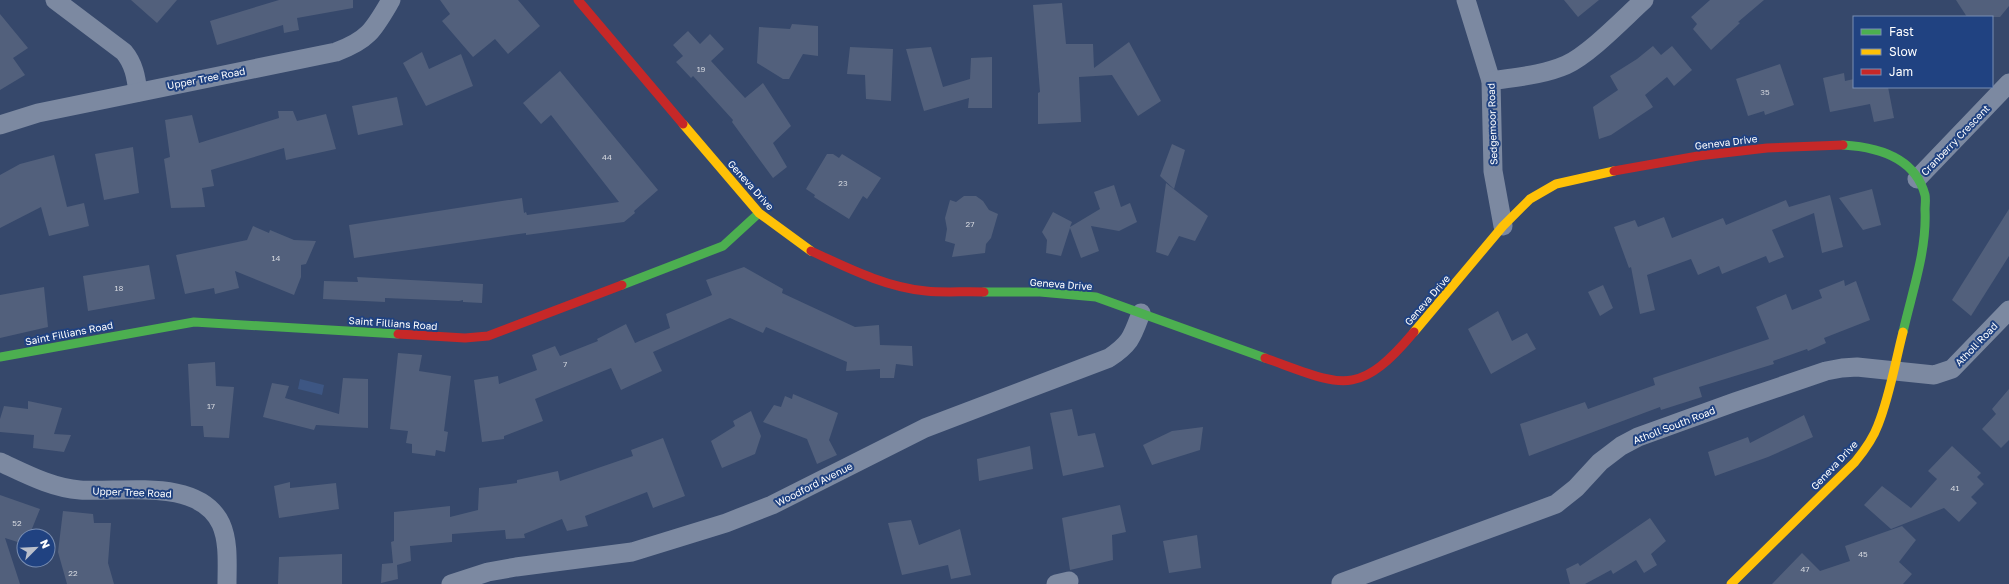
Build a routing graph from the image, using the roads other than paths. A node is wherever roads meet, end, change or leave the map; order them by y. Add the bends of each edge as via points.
1 (55, 0) edge
2 (391, 0) edge
3 (578, 0) edge
4 (1466, 0) edge
5 (1644, 0) edge
6 (1491, 81) junction
7 (2009, 83) edge
8 (138, 92) junction
9 (0, 125) edge
10 (1917, 178) junction
11 (759, 213) junction
12 (1503, 226) junction
13 (2009, 310) edge
14 (1141, 313) junction
15 (0, 357) edge
16 (1893, 371) junction
17 (0, 462) edge
18 (460, 583) edge
19 (1341, 583) edge
20 (227, 584) edge
21 (1731, 584) edge

1 - 8 street via 124,52 130,59 135,73
2 - 8 street, Upper Tree Road via 368,36 355,45 336,52
3 - 11 street, Geneva Drive
4 - 6 street, Sedgemoor Road
5 - 6 street via 1585,53 1567,64 1548,72
6 - 12 street, Sedgemoor Road via 1494,171
7 - 10 street, Cranberry Crescent
8 - 9 street, Upper Tree Road via 38,113
10 - 12 street, Geneva Drive via 1905,163 1887,153 1862,146 1836,144 1766,148 1698,156 1589,175 1556,184 1530,199
10 - 16 street, Geneva Drive via 1925,195 1926,231
11 - 14 street, Geneva Drive via 808,250 863,275 891,284 926,291 1082,294
11 - 15 street, Saint Fillians Road via 723,246 488,336 465,338 194,322
12 - 14 street, Geneva Drive via 1394,356 1360,380 1344,383 1323,379
13 - 16 street, Atholl Road via 1952,369 1934,375
14 - 18 street, Woodford Avenue via 1134,333 1125,347 1109,358 925,428 772,505 726,523 632,552 488,572
16 - 19 street, Atholl South Road via 1857,367 1826,371 1638,437 1600,462 1576,488 1556,504
16 - 21 street, Geneva Drive via 1878,426 1868,445 1855,462
17 - 20 street, Upper Tree Road via 47,484 79,490 167,492 200,500 221,524 226,542

